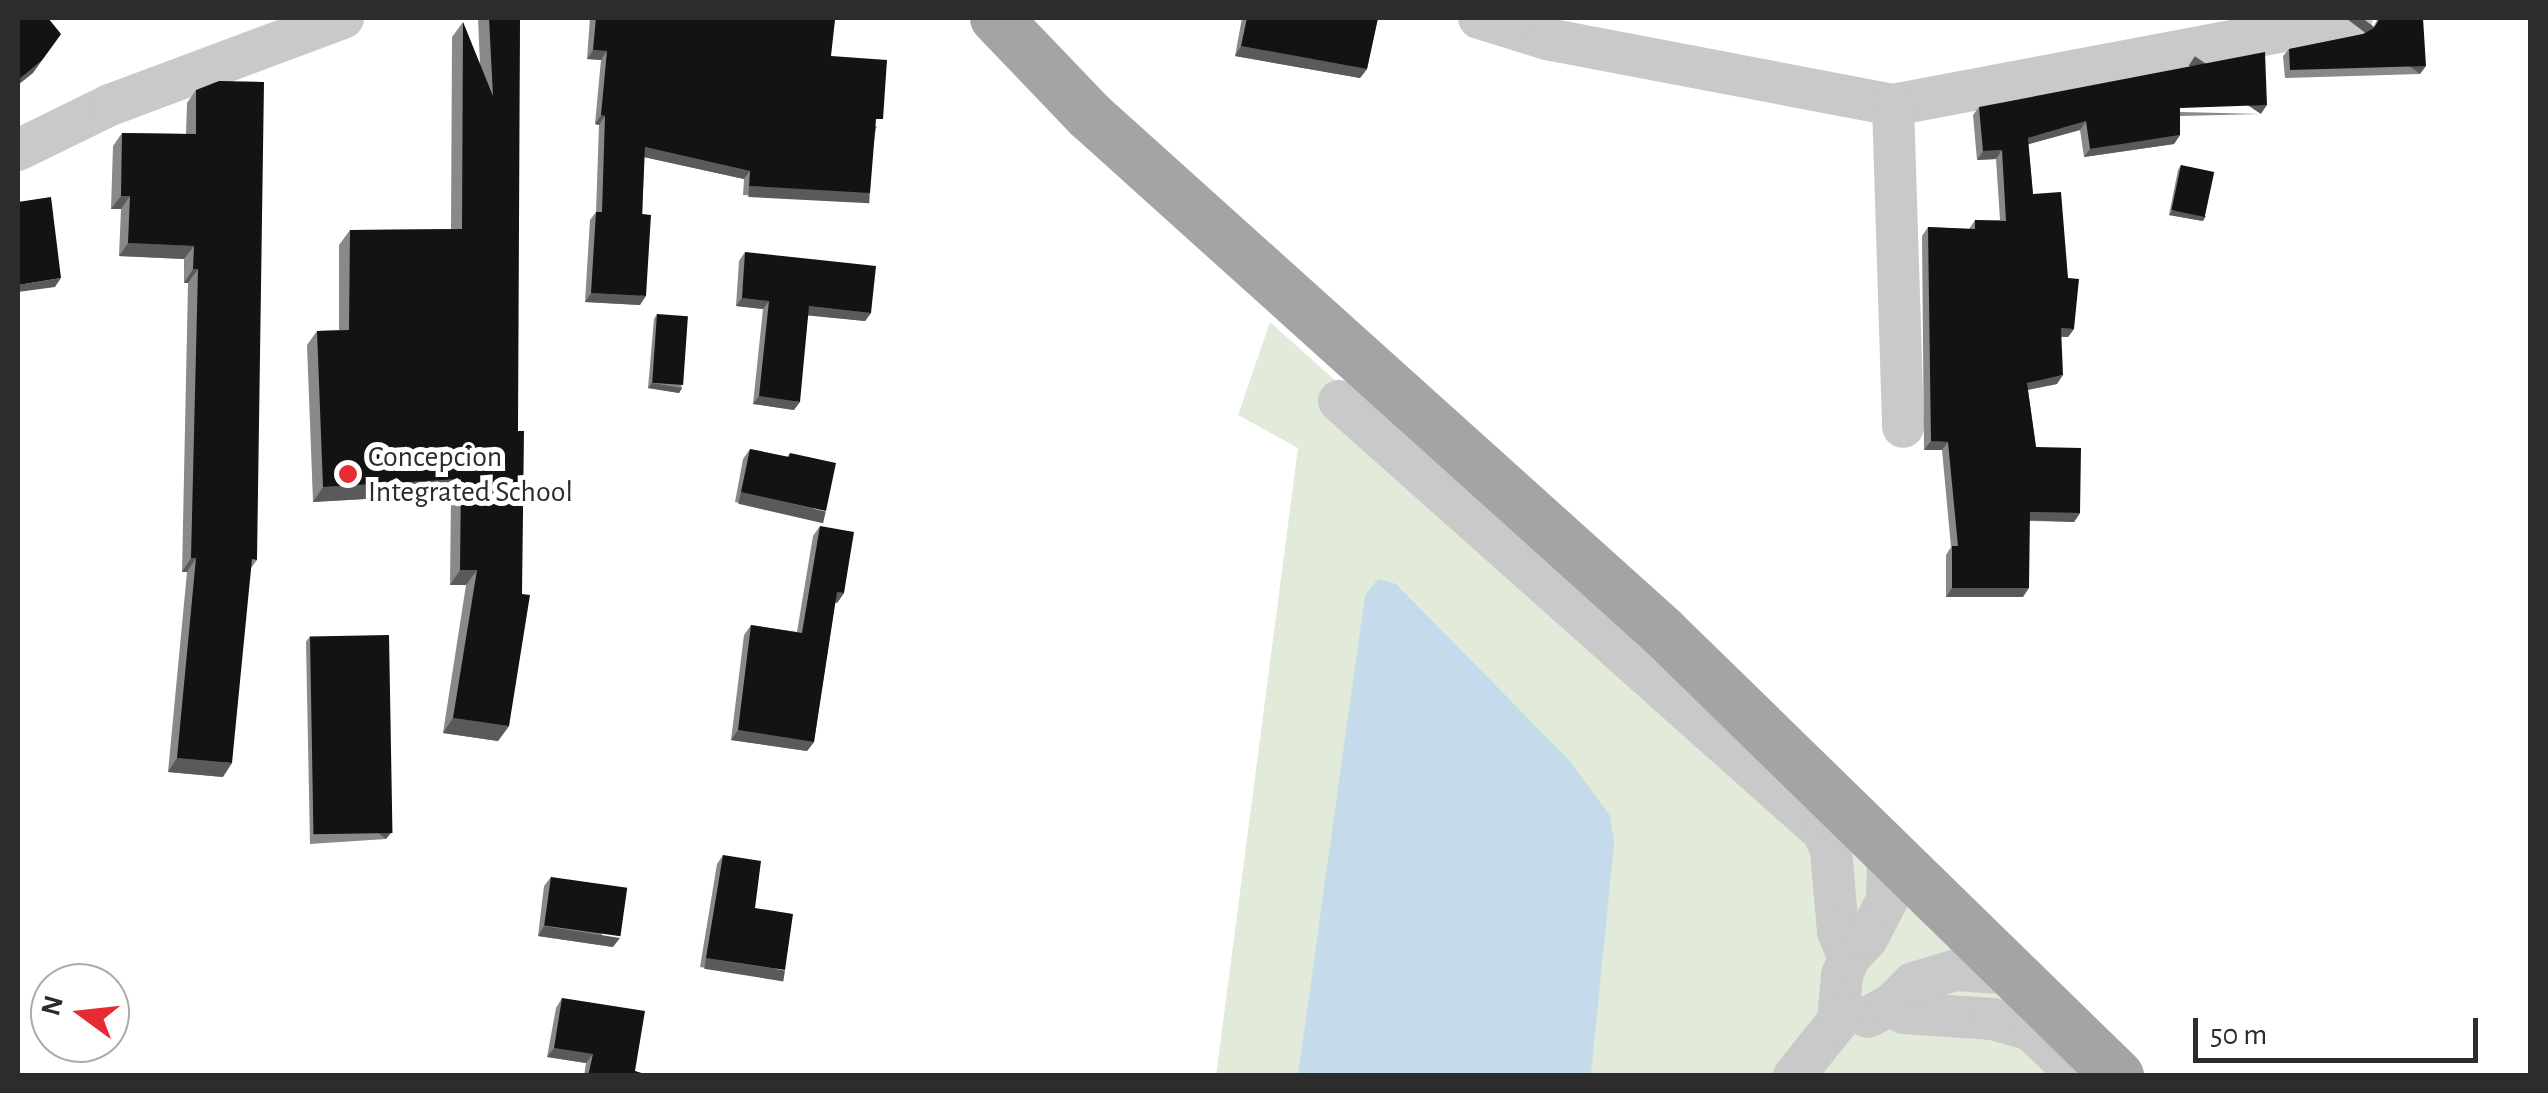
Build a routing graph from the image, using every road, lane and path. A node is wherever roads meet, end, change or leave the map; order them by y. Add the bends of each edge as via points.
1 (343, 18) edge
2 (996, 18) edge
3 (1480, 18) edge
4 (2352, 18) edge
5 (1893, 106) junction
6 (18, 150) edge
7 (1339, 401) dead end
8 (1903, 426) dead end
9 (1888, 854) junction
10 (1849, 958) junction
11 (2016, 974) junction
12 (1891, 1005) junction
13 (1838, 1021) junction
14 (1794, 1076) edge
15 (2079, 1076) edge
16 (2118, 1076) edge

1 - 6 street via 110,105
2 - 9 main road via 1090,116 1663,632
3 - 5 street via 1547,39
4 - 5 street
5 - 8 street
7 - 10 street via 1823,832 1831,850 1838,932
9 - 10 street via 1886,900 1868,939
9 - 11 main road
10 - 13 street
11 - 12 street via 1956,970 1913,983
11 - 16 main road
12 - 13 street via 1874,1016
12 - 15 street via 1904,1013 1993,1018 2031,1030
13 - 14 street

